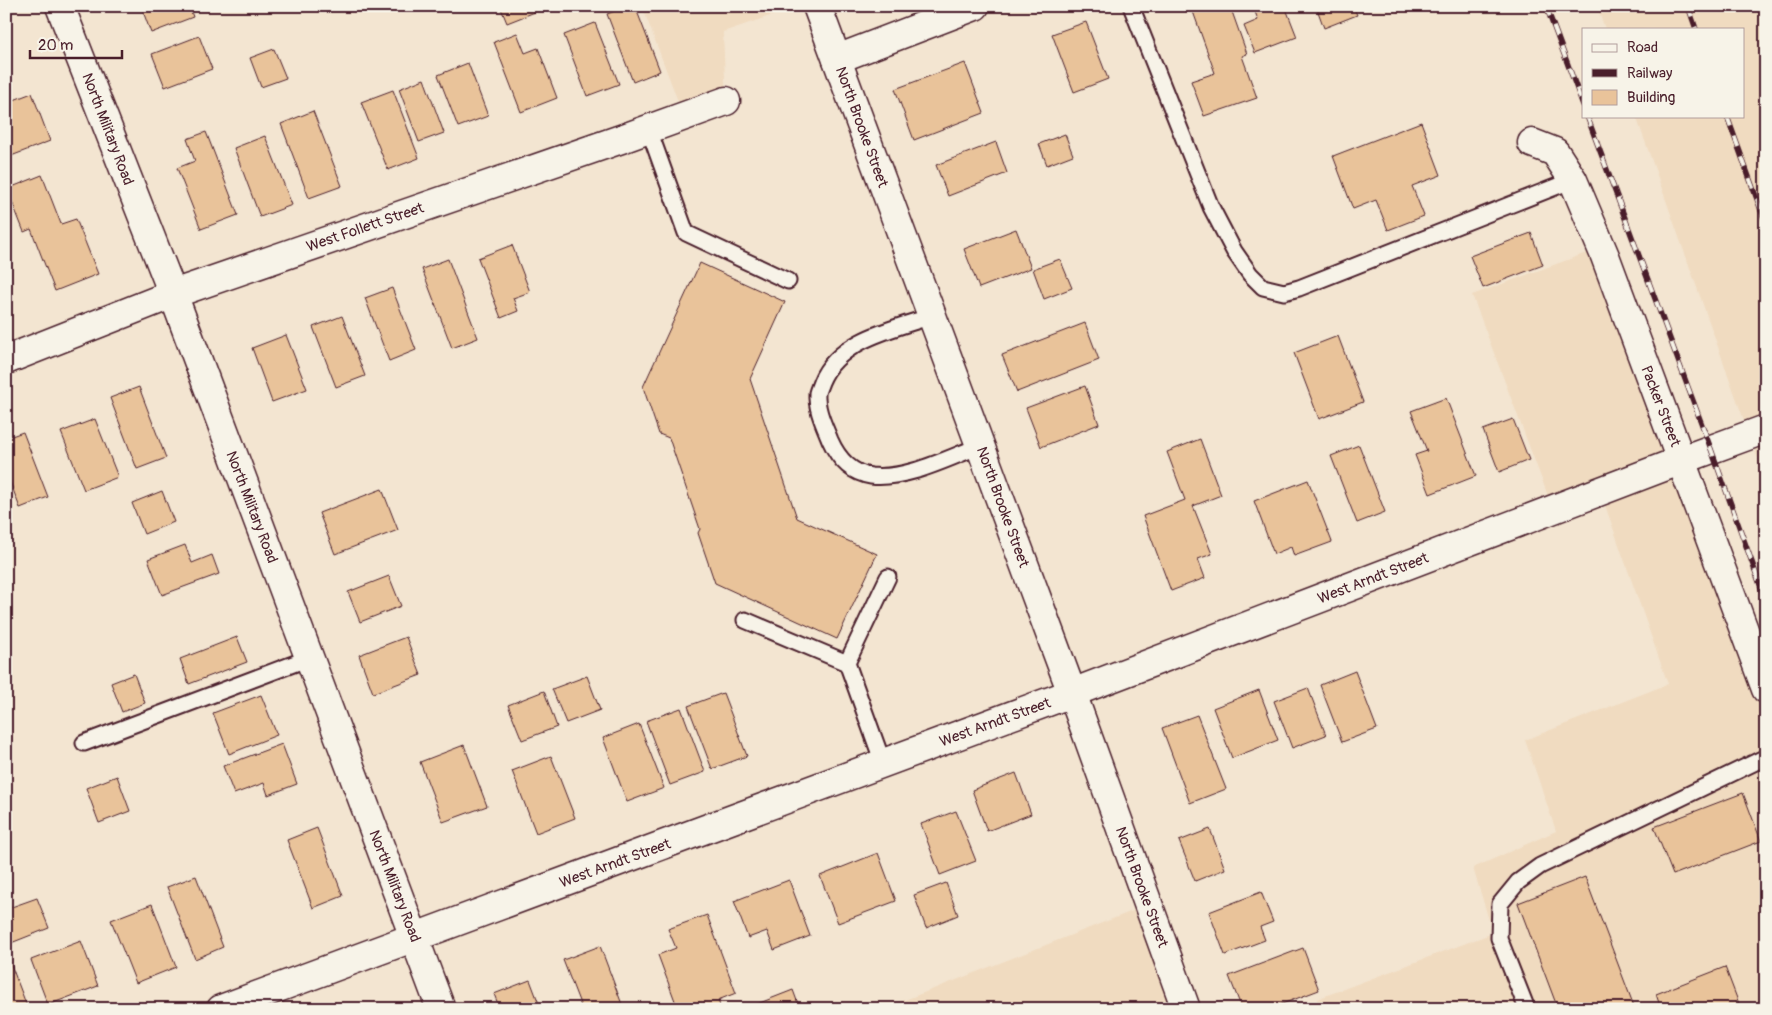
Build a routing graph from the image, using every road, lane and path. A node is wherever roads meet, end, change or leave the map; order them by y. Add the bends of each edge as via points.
1 (60, 6) edge
2 (817, 6) edge
3 (975, 6) edge
4 (1131, 6) edge
5 (837, 59) junction
6 (726, 101) dead end
7 (649, 130) junction
8 (1532, 143) dead end
9 (1573, 180) junction
10 (788, 281) dead end
11 (173, 294) junction
12 (932, 316) junction
13 (6, 360) edge
14 (1766, 429) edge
15 (980, 446) junction
16 (1682, 460) junction
17 (888, 578) dead end
18 (745, 620) dead end
19 (309, 658) junction
20 (847, 664) junction
21 (1766, 689) edge
22 (1072, 693) junction
23 (84, 743) dead end
24 (1766, 757) edge
25 (883, 763) junction
26 (414, 937) junction
27 (222, 1009) edge
28 (442, 1009) edge
29 (1186, 1009) edge
30 (1528, 1009) edge

1 - 11 street, North Military Road
2 - 5 street, North Brooke Street
3 - 5 street
4 - 9 lane via 1211,208 1234,252 1263,287 1284,292 1299,288
5 - 12 street, North Brooke Street
6 - 7 street, West Follett Street
7 - 10 lane via 686,233
7 - 11 street, West Follett Street
8 - 9 street, Packer Street via 1555,152
9 - 16 street, Packer Street
11 - 13 street, West Follett Street
11 - 19 street, North Military Road
12 - 15 street, North Brooke Street
12 - 15 lane via 882,333 836,357 817,392 819,413 835,452 849,468 869,476 891,476
14 - 16 street, West Arndt Street
15 - 22 street, North Brooke Street
16 - 21 street, Packer Street
16 - 22 street, West Arndt Street
17 - 20 lane
18 - 20 lane
19 - 23 lane
19 - 26 street, North Military Road
20 - 25 lane
22 - 25 street, West Arndt Street
22 - 29 street, North Brooke Street
24 - 30 lane via 1540,866 1518,882 1500,904 1498,938
25 - 26 street, West Arndt Street
26 - 27 street, West Arndt Street
26 - 28 street, North Military Road

